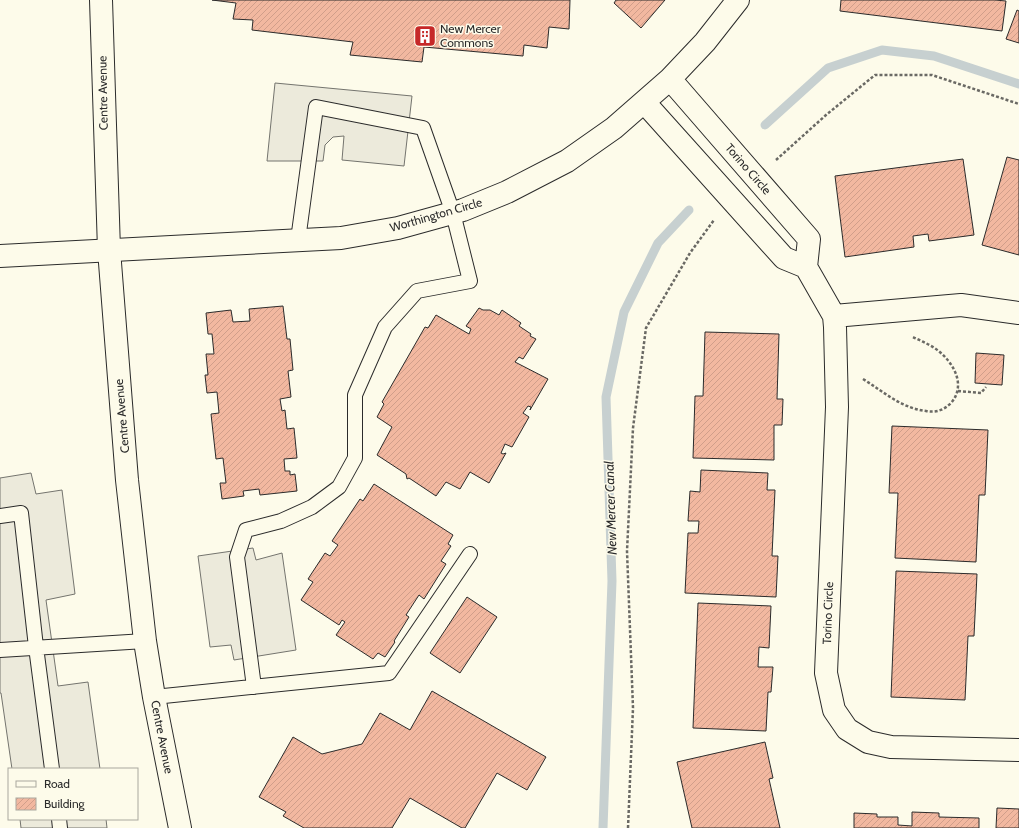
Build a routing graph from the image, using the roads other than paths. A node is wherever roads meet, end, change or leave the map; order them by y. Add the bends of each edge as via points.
1 (101, 0) edge
2 (738, 0) edge
3 (670, 79) junction
4 (644, 102) junction
5 (453, 213) junction
6 (298, 240) junction
7 (109, 250) junction
8 (0, 256) edge
9 (806, 266) junction
10 (1019, 313) edge
11 (834, 316) junction
12 (0, 516) edge
13 (470, 554) dead end
14 (146, 641) junction
15 (36, 647) junction
16 (0, 650) edge
17 (254, 687) junction
18 (154, 697) junction
19 (1019, 750) edge
20 (52, 768) edge
21 (180, 828) edge

1 - 7 street, Centre Avenue
2 - 3 street, Worthington Circle via 705,42
3 - 4 street, Worthington Circle
3 - 9 street, Torino Circle via 808,239
4 - 5 street, Worthington Circle via 614,128 567,161 507,192
4 - 9 street via 784,258
5 - 6 street, Worthington Circle via 398,228 341,238
5 - 6 lane via 423,128 316,107
5 - 17 lane via 470,281 417,291 385,327 355,395 355,458 339,488 312,507 281,521 246,530 237,557
6 - 7 street, Worthington Circle
7 - 8 street, Worthington Circle
7 - 14 street, Centre Avenue via 127,480
9 - 11 street, Torino Circle
10 - 11 street via 961,305
11 - 19 street, Torino Circle via 837,407 826,673 834,710 847,729 868,742 891,747
12 - 15 lane via 21,512
13 - 17 lane via 389,673
14 - 15 lane
14 - 18 street, Centre Avenue
15 - 16 lane
15 - 20 lane
17 - 18 lane
18 - 21 street, Centre Avenue

